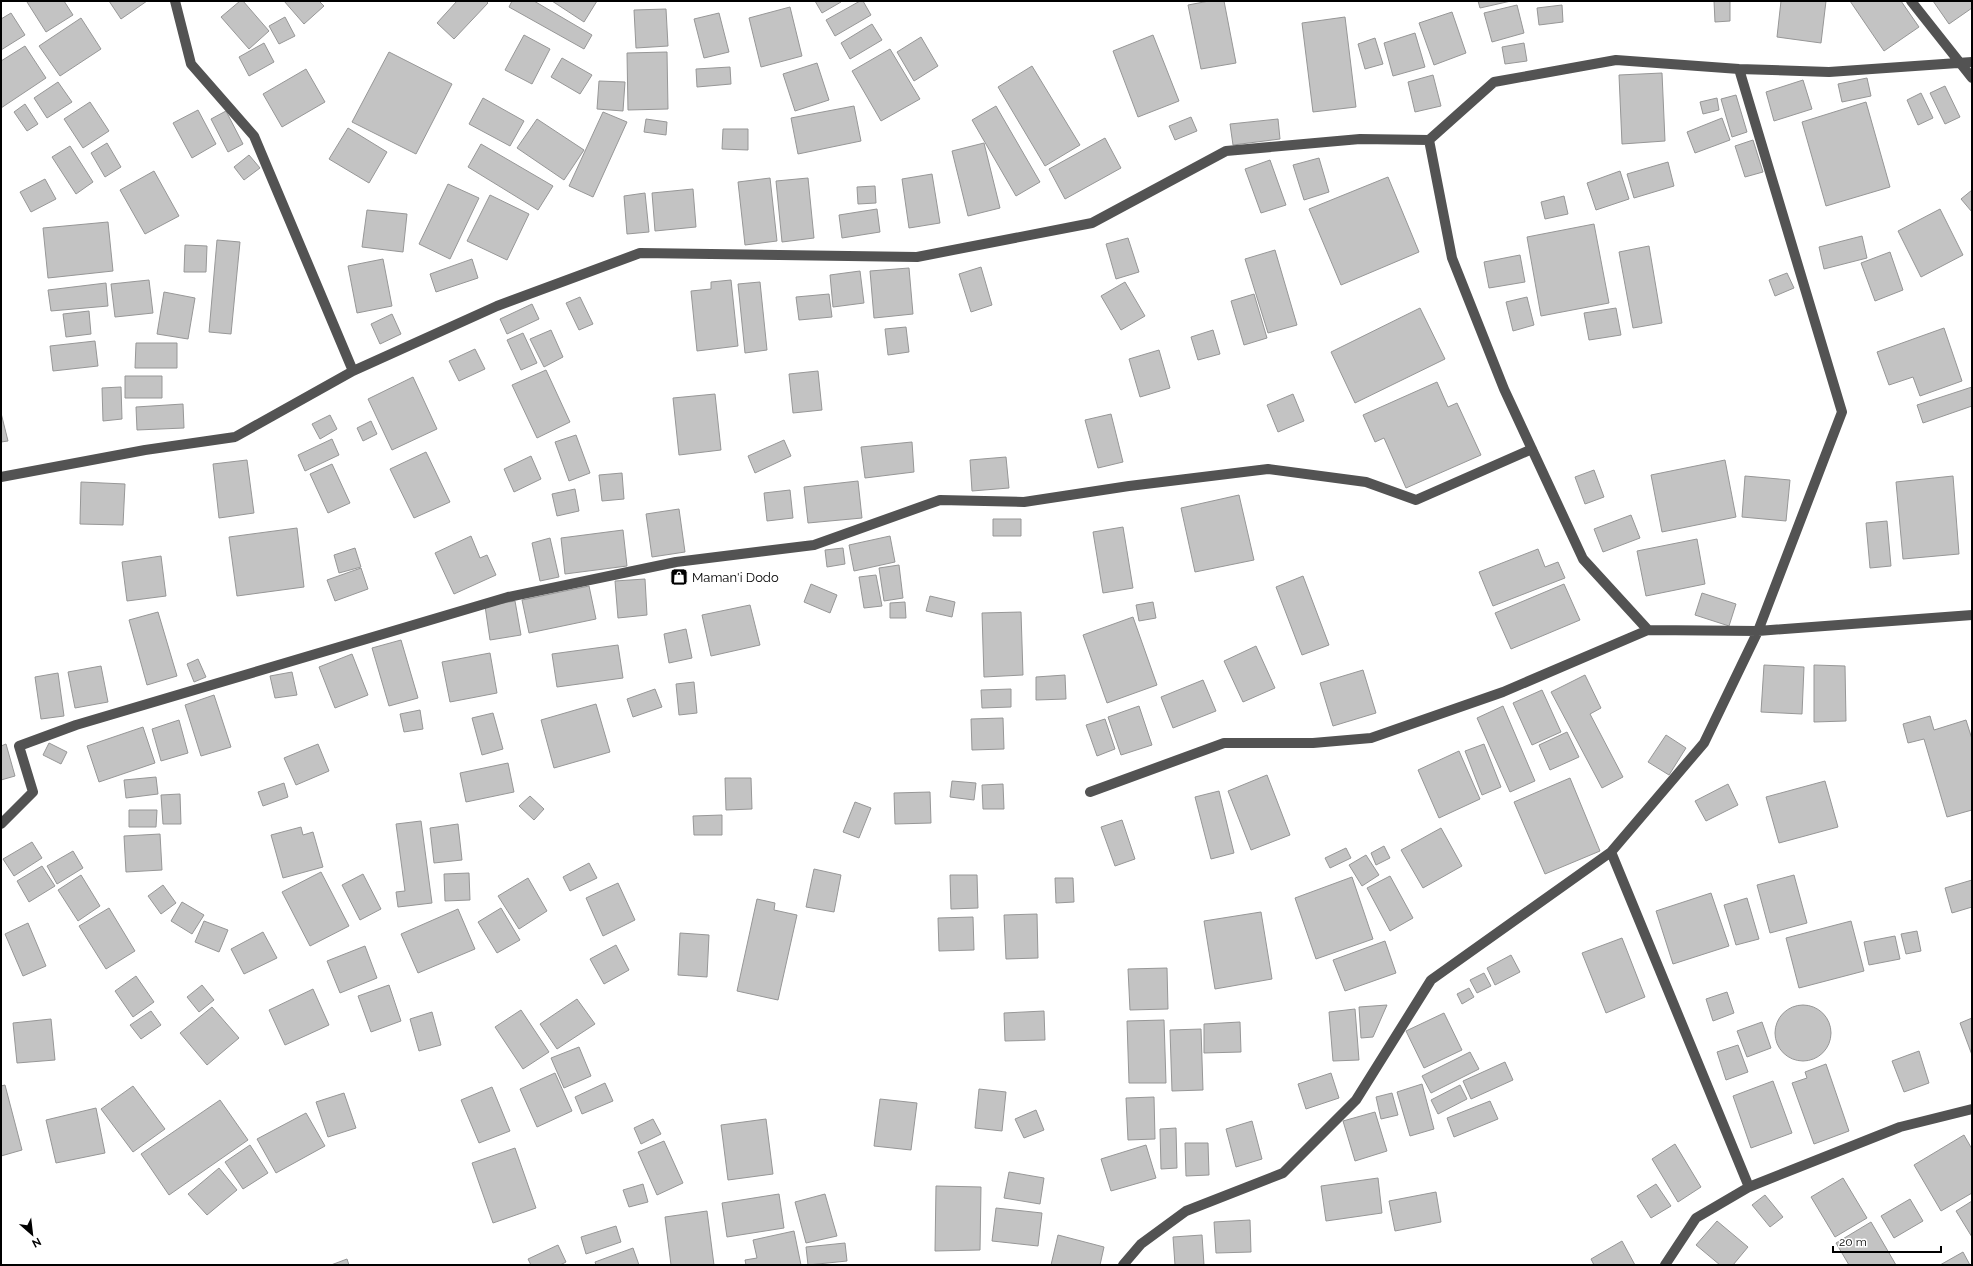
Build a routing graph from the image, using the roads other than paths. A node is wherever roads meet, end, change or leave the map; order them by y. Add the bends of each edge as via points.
1 (175, 1) edge
2 (1912, 1) edge
3 (1972, 62) edge
4 (1961, 64) junction
5 (1739, 69) junction
6 (1972, 78) edge
7 (1428, 140) junction
8 (354, 371) junction
9 (1532, 449) junction
10 (1, 477) edge
11 (1972, 615) edge
12 (1648, 630) junction
13 (1758, 631) junction
14 (1090, 792) dead end
15 (1, 824) edge
16 (1611, 852) junction
17 (1972, 1109) edge
18 (1749, 1187) junction
19 (1123, 1265) edge
20 (1665, 1265) edge

1 - 8 street via 191,64 254,136
2 - 4 street
3 - 4 street
4 - 5 street via 1829,72
4 - 6 street
5 - 7 street via 1616,60 1494,82
5 - 13 street via 1842,412
7 - 8 street via 1360,139 1226,152 1092,223 917,257 640,252 497,306
7 - 9 street via 1452,258 1504,389
8 - 10 street via 235,436
9 - 12 street via 1583,559
9 - 15 street via 1416,500 1366,482 1268,469 1024,502 940,500 814,545 676,562 508,597 76,725 19,746 33,792
11 - 13 street
12 - 13 street
12 - 14 street via 1503,692 1371,738 1313,743 1224,743
13 - 16 street via 1704,743
16 - 18 street
16 - 19 street via 1431,980 1356,1100 1283,1173 1186,1211 1142,1244
17 - 18 street via 1900,1127
18 - 20 street via 1696,1218

